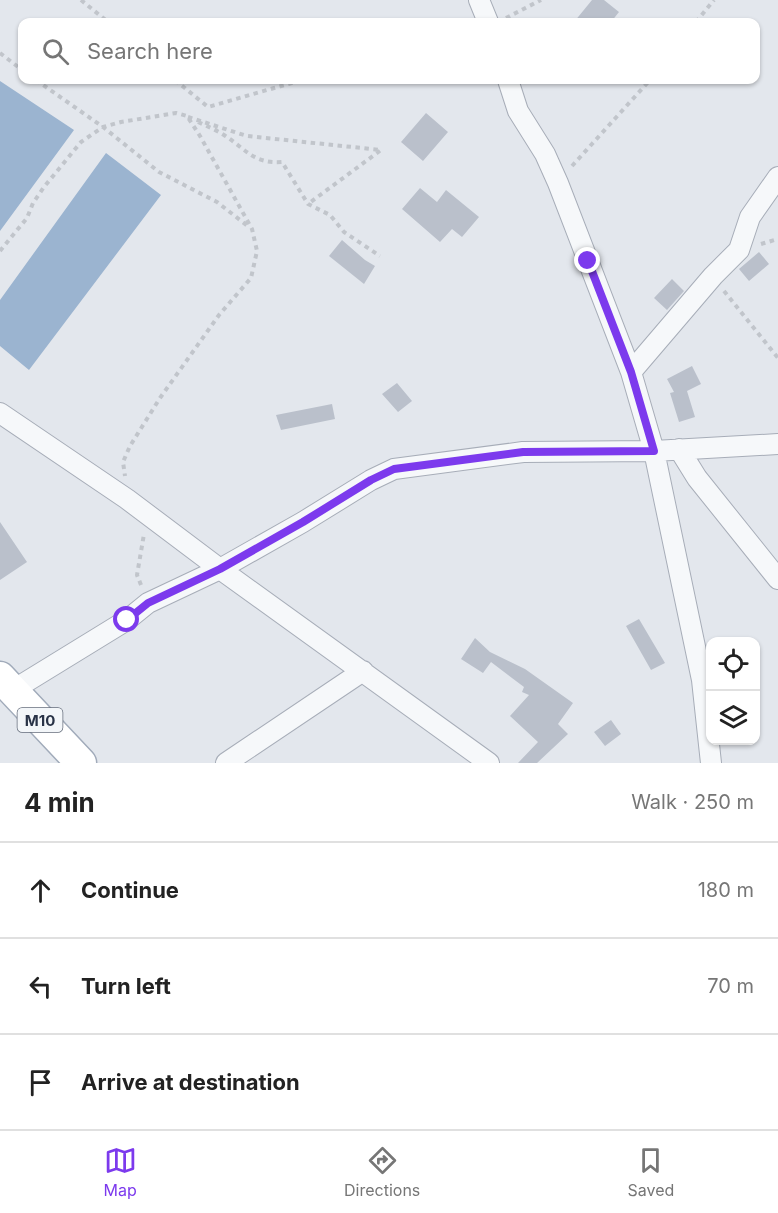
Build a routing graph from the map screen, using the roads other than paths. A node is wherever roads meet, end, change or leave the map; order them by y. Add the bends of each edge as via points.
1 (479, 0) edge
2 (486, 18) edge
3 (509, 84) edge
4 (778, 177) edge
5 (631, 372) junction
6 (0, 413) edge
7 (778, 444) edge
8 (679, 449) junction
9 (654, 451) junction
10 (220, 569) junction
11 (778, 579) edge
12 (363, 671) junction
13 (6, 684) edge
14 (81, 763) edge
15 (226, 763) edge
16 (489, 763) edge
17 (711, 763) edge

1 - 2 street
3 - 5 street via 518,111 558,183
4 - 5 street via 750,217 738,250
5 - 9 street
6 - 10 street via 138,507
7 - 8 street
8 - 9 street
8 - 11 street via 697,478
9 - 10 street via 523,452 394,469
9 - 17 street via 702,680
10 - 12 street
10 - 13 street via 148,603 127,620
12 - 15 street
12 - 16 street
13 - 14 main road, M10

